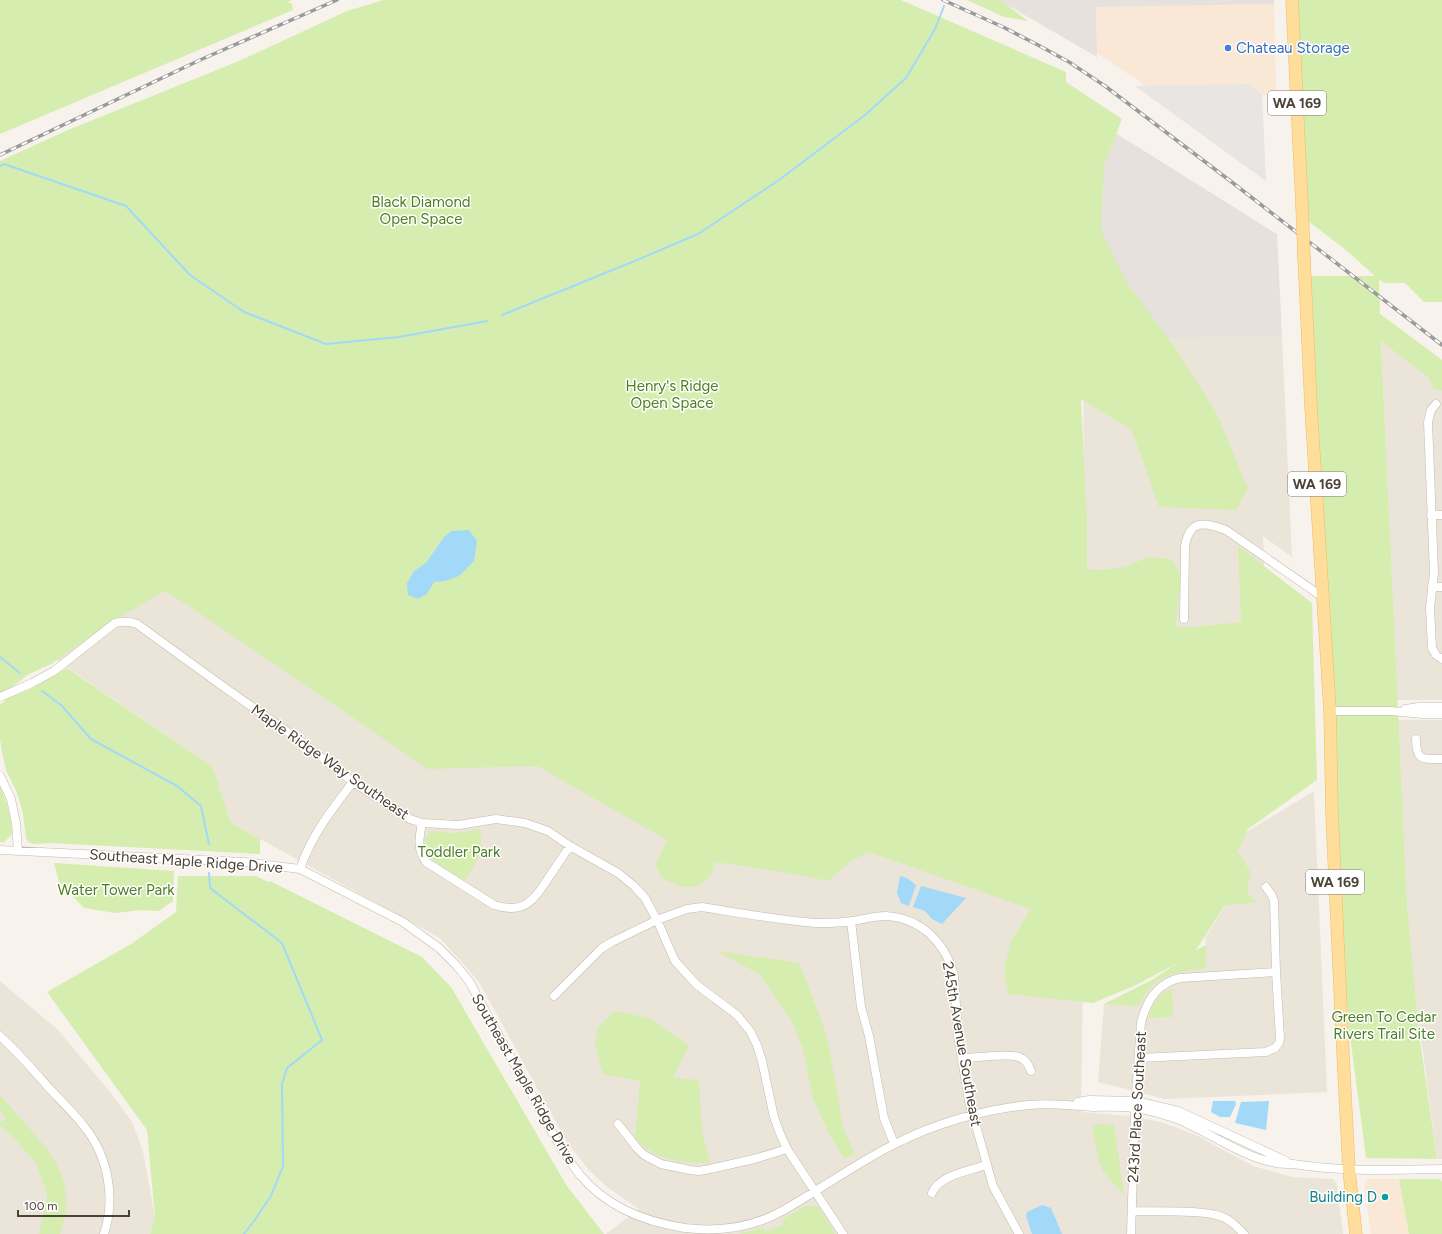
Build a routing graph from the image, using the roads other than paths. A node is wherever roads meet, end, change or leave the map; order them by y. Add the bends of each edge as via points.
1 (1292, 0) edge
2 (1436, 404) dead end
3 (1442, 515) edge
4 (1431, 516) junction
5 (1432, 587) junction
6 (1442, 587) edge
7 (1324, 598) junction
8 (1184, 619) dead end
9 (1440, 658) edge
10 (0, 697) edge
11 (1442, 707) edge
12 (1330, 711) junction
13 (1391, 711) junction
14 (1442, 714) edge
15 (1416, 739) dead end
16 (1442, 759) edge
17 (0, 776) edge
18 (353, 782) junction
19 (422, 823) junction
20 (570, 846) junction
21 (0, 850) edge
22 (18, 851) junction
23 (300, 869) junction
24 (1266, 887) dead end
25 (657, 920) junction
26 (851, 921) junction
27 (1276, 972) junction
28 (554, 996) dead end
29 (0, 1036) edge
30 (962, 1058) junction
31 (1139, 1058) junction
32 (1031, 1071) dead end
33 (1136, 1104) junction
34 (973, 1116) junction
35 (618, 1124) dead end
36 (894, 1144) junction
37 (787, 1149) junction
38 (986, 1165) junction
39 (1442, 1169) edge
40 (1349, 1170) junction
41 (815, 1190) junction
42 (932, 1193) dead end
43 (1132, 1211) junction
44 (713, 1232) edge
45 (104, 1234) edge
46 (843, 1234) edge
47 (1018, 1234) edge
48 (1131, 1234) edge
49 (1244, 1234) edge
50 (1356, 1234) edge

1 - 7 main road, WA 169, bridge via 1311,407
2 - 4 street via 1431,410 1428,422
3 - 4 street
4 - 5 street via 1434,573
5 - 6 street
5 - 9 street via 1432,648
7 - 8 street via 1226,530 1209,524 1199,524 1192,528 1186,541
7 - 12 main road, WA 169
10 - 18 street, Maple Ridge Way Southeast via 54,671 115,624 122,621 130,622 137,624 295,736
11 - 13 street
12 - 13 street
12 - 40 main road, WA 169 via 1332,823
13 - 14 street
15 - 16 street via 1416,750 1419,755 1427,759
17 - 22 street via 11,799
18 - 19 street, Maple Ridge Way Southeast via 410,820
18 - 23 street via 312,840
19 - 20 street, Maple Ridge Way Southeast via 459,825 496,820 525,823 548,831
19 - 20 street via 419,845 426,862 494,905 504,908 522,907 534,900
20 - 25 street, Maple Ridge Way Southeast via 618,873 634,886 645,898
21 - 22 street, Southeast Maple Ridge Drive
22 - 23 street, Southeast Maple Ridge Drive via 244,862
23 - 44 street, Southeast Maple Ridge Drive via 403,922 439,948 456,966 469,981 559,1144 587,1183 617,1205 654,1222
24 - 27 street via 1274,901
25 - 26 street via 687,909 702,907 802,922
25 - 28 street via 602,948
25 - 37 street, Maple Ridge Way Southeast via 674,961 696,985 737,1014 750,1031 762,1061 774,1117
26 - 30 street, 245th Avenue Southeast via 885,916 898,918 923,928 940,944 954,976
26 - 36 street via 861,1007 884,1118
27 - 31 street, 243rd Place Southeast via 1172,979 1152,996 1144,1012
27 - 31 street via 1281,1032 1275,1048 1266,1052
29 - 45 street via 84,1126 96,1144 103,1160 110,1190 110,1207
30 - 32 street via 1013,1055 1025,1061
30 - 34 street, 245th Avenue Southeast
31 - 33 street, 243rd Place Southeast
33 - 34 street, Southeast Maple Ridge Drive via 1092,1107 1068,1104 1030,1105
33 - 40 street, Southeast Maple Ridge Drive via 1276,1163
33 - 43 street, 243rd Place Southeast
34 - 36 street, Southeast Maple Ridge Drive via 934,1127
34 - 38 street, 245th Avenue Southeast
35 - 37 street via 644,1156 661,1164 690,1170 717,1168
36 - 41 street, Southeast Maple Ridge Drive
37 - 41 street, Maple Ridge Way Southeast
38 - 42 street via 946,1179 937,1184
38 - 47 street, 245th Avenue Southeast
39 - 40 street, Southeast Maple Ridge Drive
40 - 50 main road, WA 169
41 - 44 street, Southeast Maple Ridge Drive via 765,1219
41 - 46 street, Maple Ridge Way Southeast
43 - 48 street, 243rd Place Southeast
43 - 49 street via 1208,1213 1234,1223

